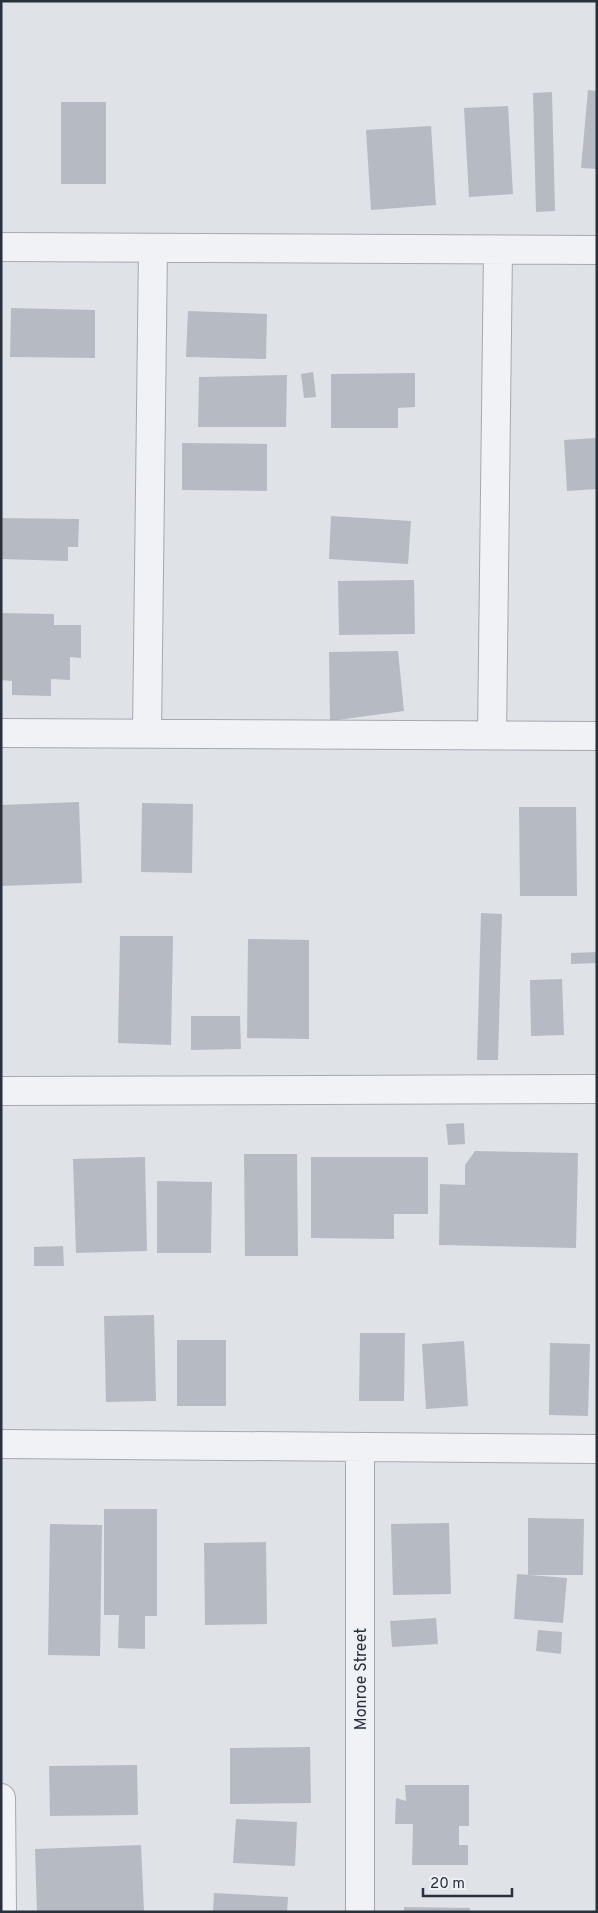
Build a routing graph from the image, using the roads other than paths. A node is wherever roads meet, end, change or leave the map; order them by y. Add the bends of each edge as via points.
1 (1, 247) edge
2 (153, 248) junction
3 (498, 250) junction
4 (597, 250) edge
5 (1, 733) edge
6 (147, 733) junction
7 (492, 735) junction
8 (597, 736) edge
9 (597, 1088) edge
10 (1, 1091) edge
11 (1, 1444) edge
12 (360, 1447) junction
13 (597, 1449) edge
14 (1, 1798) edge
15 (2, 1912) edge
16 (360, 1912) edge

1 - 2 street
2 - 3 street
2 - 6 street
3 - 4 street
3 - 7 street
5 - 6 street
6 - 7 street
7 - 8 street
9 - 10 street
11 - 12 street
12 - 13 street
12 - 16 street, Monroe Street
14 - 15 street

